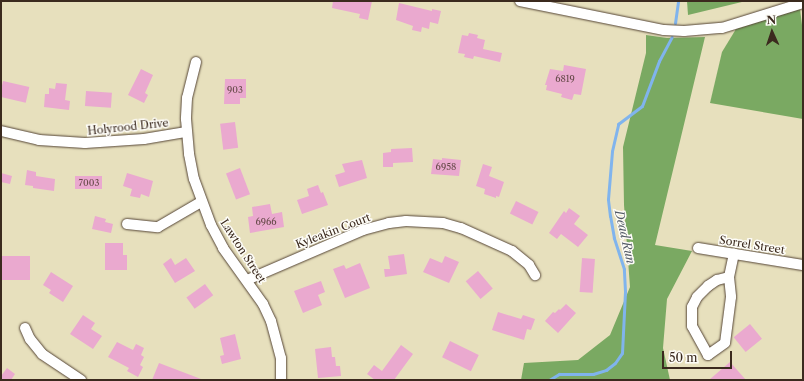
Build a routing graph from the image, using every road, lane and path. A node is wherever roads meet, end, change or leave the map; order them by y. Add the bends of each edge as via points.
1 (520, 1) edge
2 (803, 3) edge
3 (196, 62) dead end
4 (1, 131) edge
5 (186, 132) junction
6 (201, 202) junction
7 (127, 224) dead end
8 (698, 248) dead end
9 (734, 254) junction
10 (803, 265) edge
11 (534, 275) dead end
12 (729, 277) junction
13 (247, 280) junction
14 (25, 328) dead end
15 (81, 380) edge
16 (282, 380) edge

1 - 2 street via 684,32 722,28
3 - 5 street, Lawton Street via 187,98
4 - 5 street, Holyrood Drive via 39,140 85,143 144,139
5 - 6 street, Lawton Street via 194,179
6 - 7 street via 158,227
6 - 13 street, Lawton Street via 210,225
8 - 9 street, Sorrel Street
9 - 10 street, Sorrel Street
9 - 12 street
11 - 13 street, Kyleakin Court via 521,257 468,230 443,223 406,221 363,230
12 - 12 street via 708,286 697,297 692,307 692,326 708,355 725,343 731,297
13 - 16 street, Lawton Street via 271,321 281,358
14 - 15 street via 42,354

